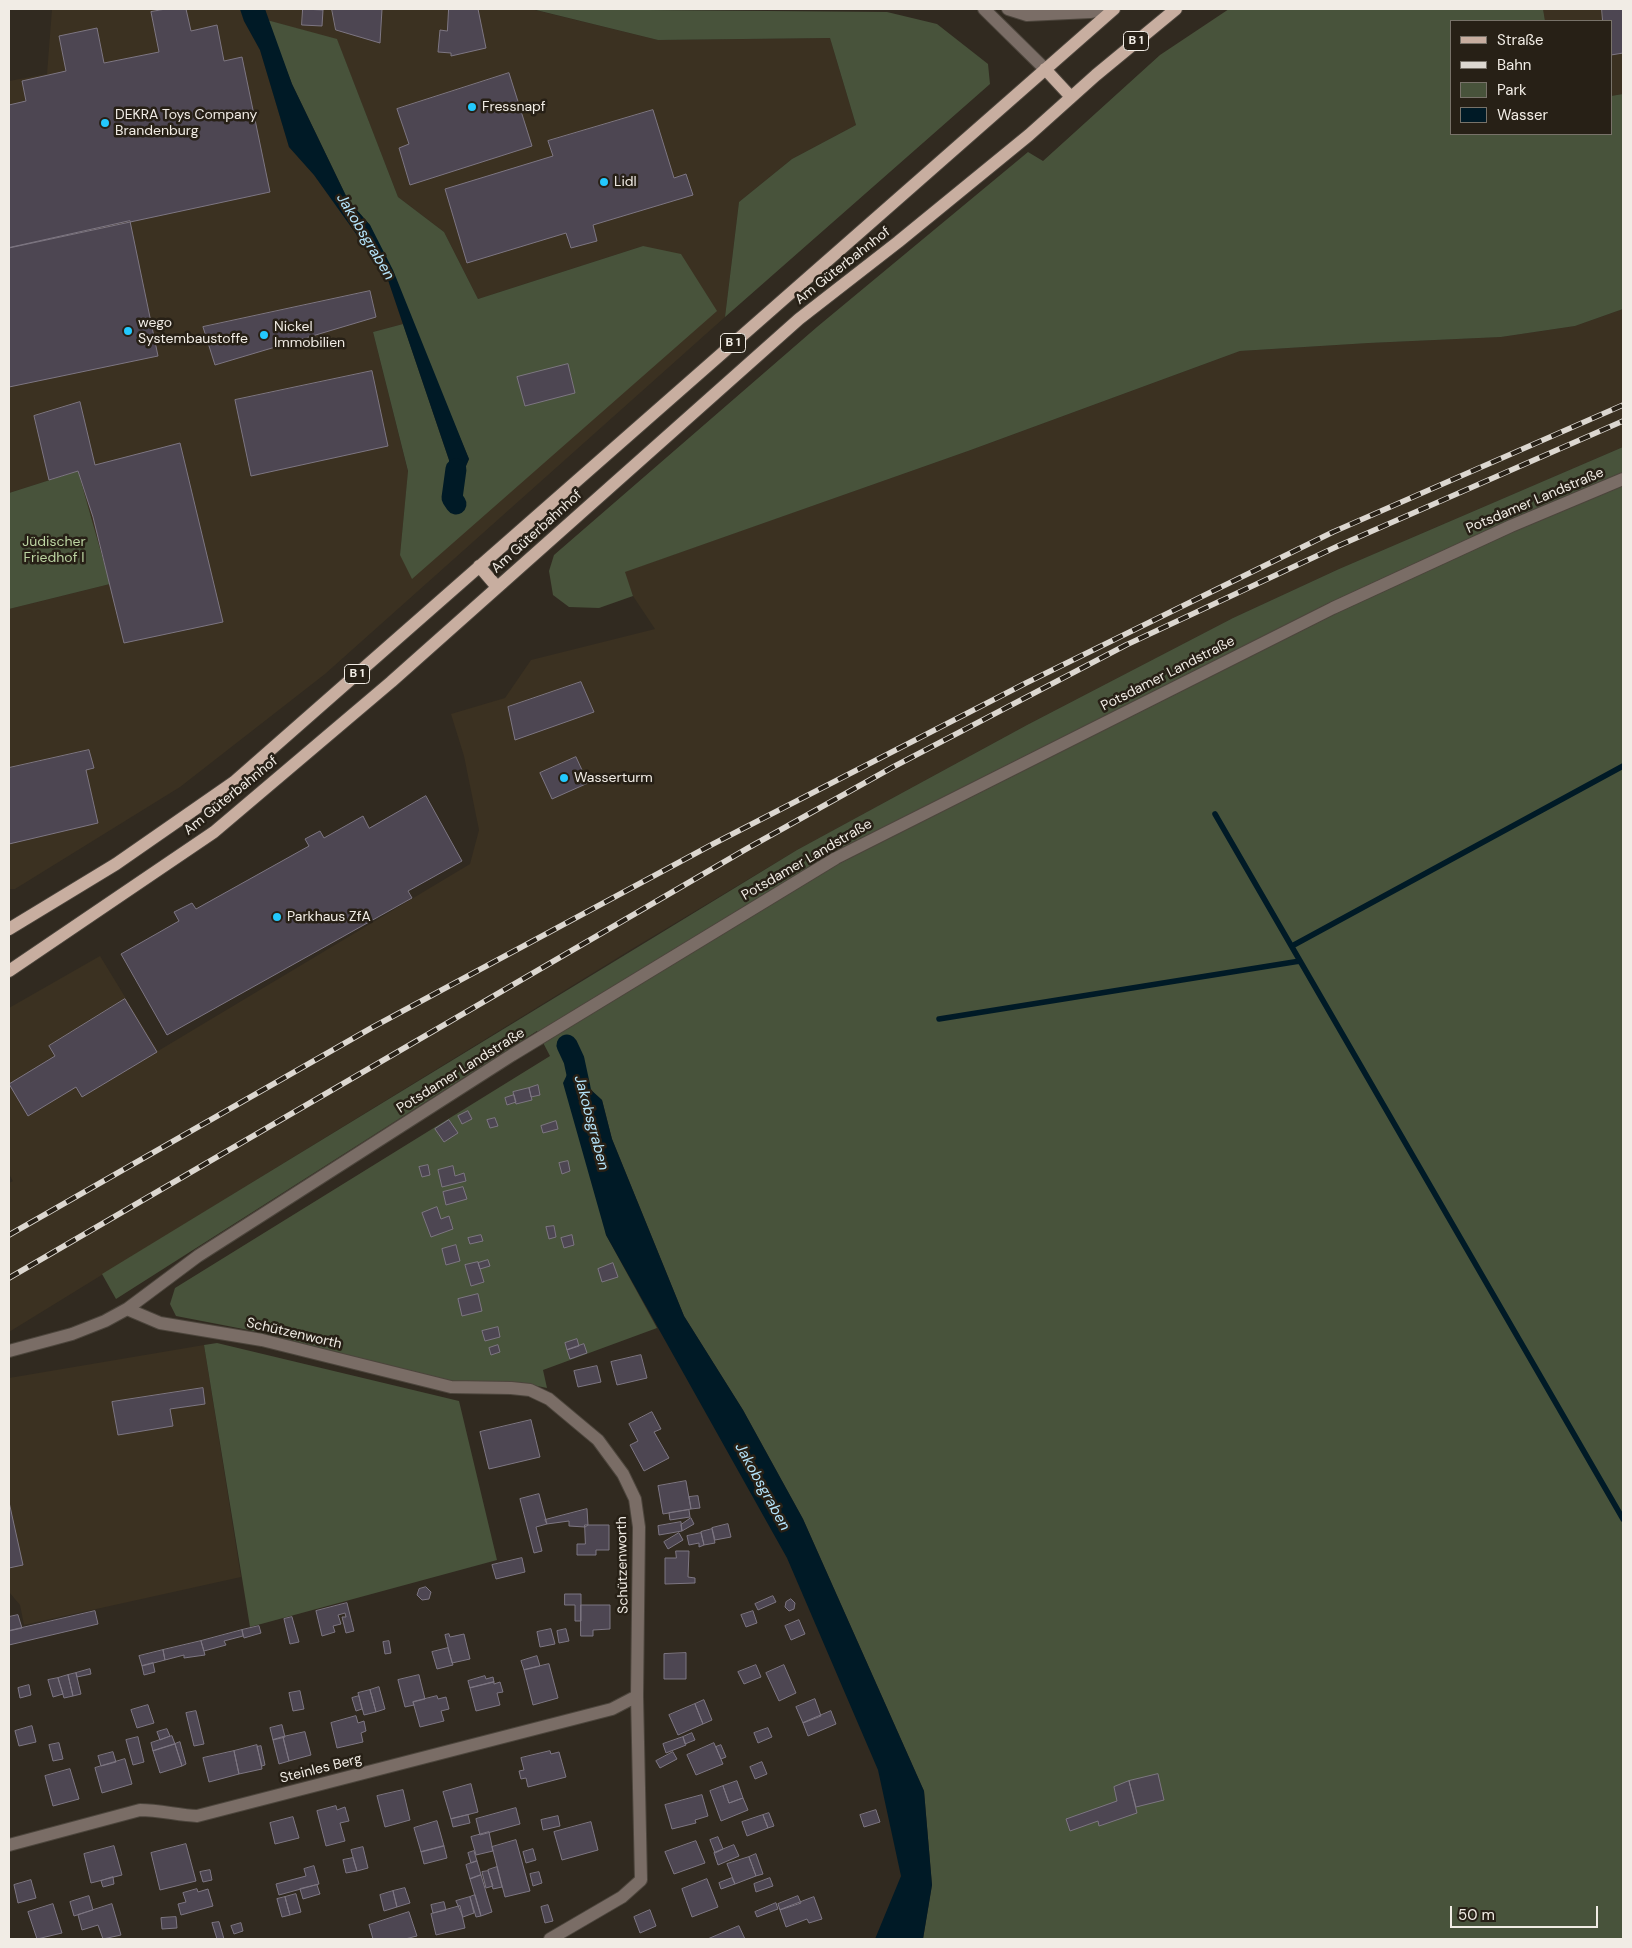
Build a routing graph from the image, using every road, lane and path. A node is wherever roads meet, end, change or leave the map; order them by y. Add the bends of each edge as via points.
1 (984, 9) edge
2 (1008, 9) edge
3 (1107, 9) edge
4 (1114, 9) edge
5 (1176, 9) edge
6 (1044, 69) junction
7 (1071, 97) junction
8 (1623, 479) edge
9 (479, 566) junction
10 (497, 587) junction
11 (50, 904) junction
12 (9, 918) edge
13 (9, 929) edge
14 (9, 971) edge
15 (127, 1309) junction
16 (9, 1351) edge
17 (637, 1696) junction
18 (9, 1845) edge
19 (550, 1939) edge

1 - 6 street
2 - 3 street via 1027,15
4 - 6 main road, B 1
5 - 7 main road, B 1
6 - 7 main road
6 - 9 main road, Am Güterbahnhof / B 1
7 - 10 main road, Am Güterbahnhof via 1030,135 799,319
8 - 15 street, Potsdamer Landstraße via 1511,526 1333,608 836,858 471,1082 198,1256
9 - 10 main road
9 - 11 main road, Am Güterbahnhof / B 1 via 234,782 116,864
10 - 14 main road, Am Güterbahnhof via 214,832
11 - 12 main road
11 - 13 main road, Am Güterbahnhof / B 1
15 - 16 street, Potsdamer Landstraße via 72,1334
15 - 17 street, Schützenworth via 160,1323 262,1340 451,1387 530,1390 567,1412 598,1440 623,1474 635,1499 640,1527
17 - 18 street, Steinles Berg via 612,1709 197,1816 140,1810
17 - 19 street, Schützenworth via 642,1880 622,1896

